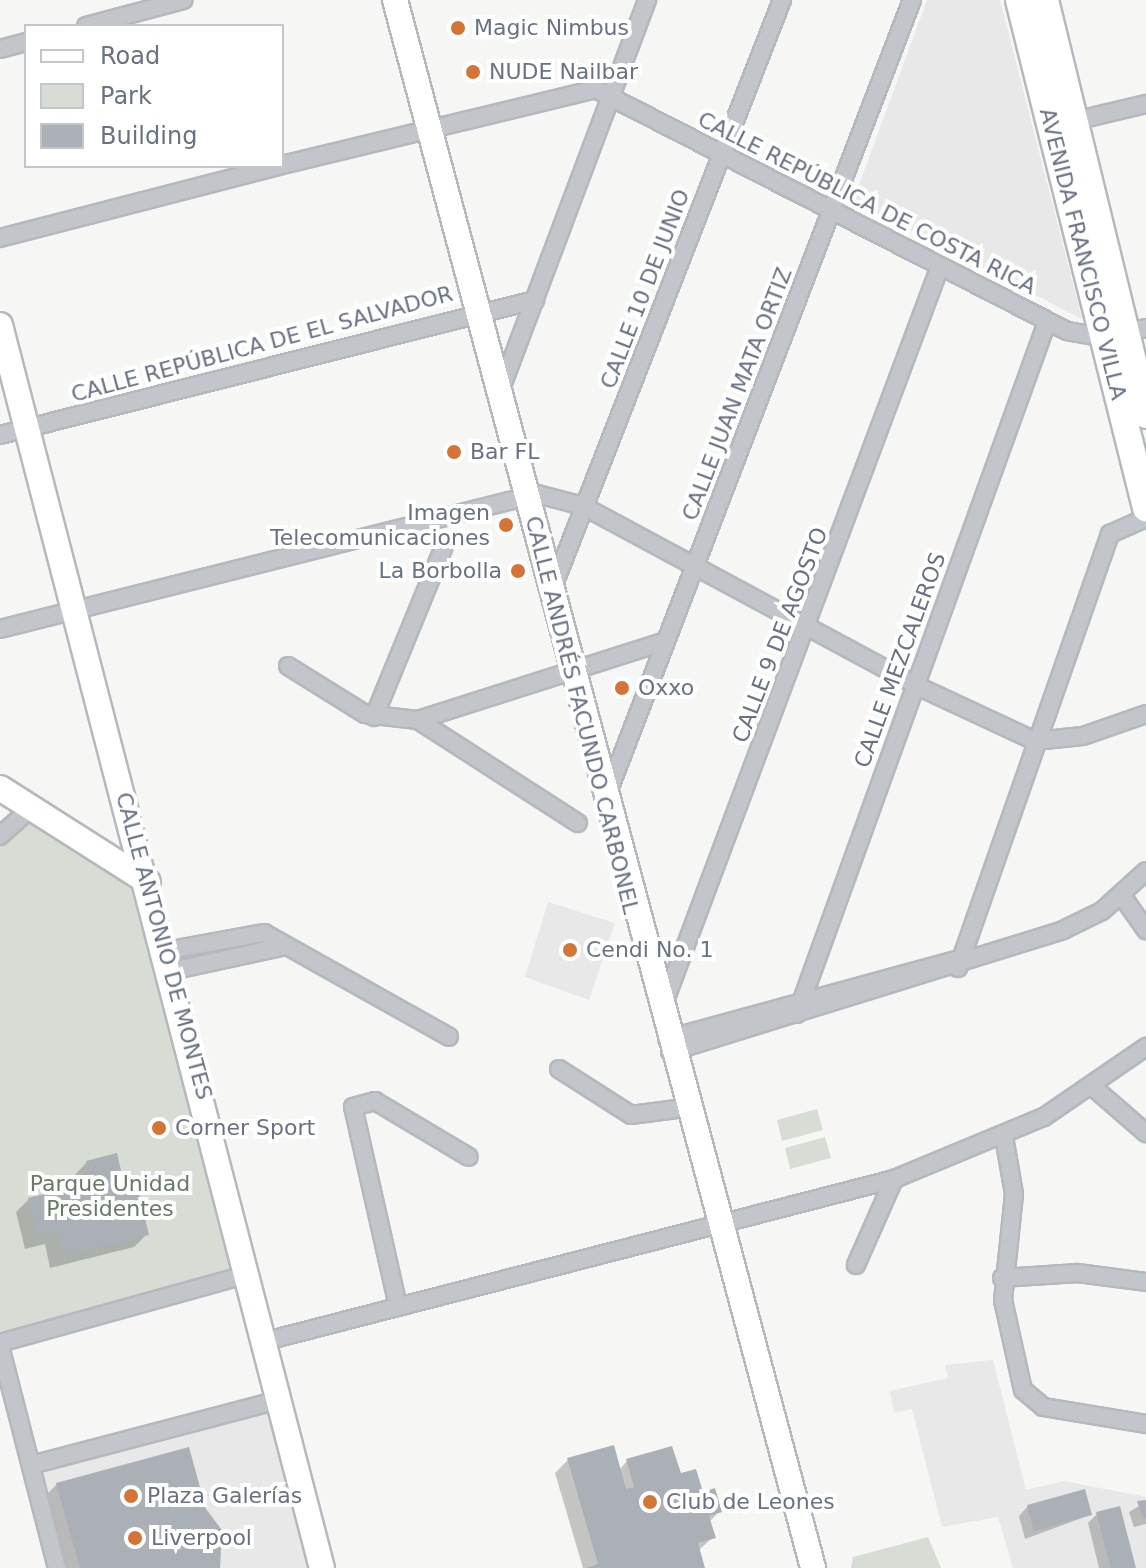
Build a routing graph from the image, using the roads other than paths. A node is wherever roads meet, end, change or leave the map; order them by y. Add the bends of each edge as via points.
1 (184, 0) edge
2 (395, 0) edge
3 (647, 0) edge
4 (782, 0) edge
5 (912, 0) edge
6 (1019, 0) edge
7 (1045, 0) edge
8 (94, 24) edge
9 (24, 43) edge
10 (0, 49) edge
11 (613, 95) junction
12 (1146, 104) edge
13 (1064, 124) junction
14 (428, 127) junction
15 (720, 154) junction
16 (284, 164) edge
17 (268, 168) edge
18 (831, 212) junction
19 (0, 238) edge
20 (939, 269) junction
21 (535, 300) junction
22 (476, 310) junction
23 (1047, 322) junction
24 (0, 325) edge
25 (1126, 333) edge
26 (498, 395) junction
27 (1146, 415) edge
28 (28, 427) junction
29 (0, 435) edge
30 (525, 495) junction
31 (583, 506) junction
32 (1146, 508) edge
33 (1146, 518) edge
34 (443, 549) dead end
35 (694, 565) junction
36 (550, 594) junction
37 (76, 609) junction
38 (807, 626) junction
39 (0, 629) edge
40 (666, 641) junction
41 (288, 666) dead end
42 (570, 669) junction
43 (915, 685) junction
44 (1146, 714) edge
45 (374, 717) junction
46 (418, 720) junction
47 (1035, 741) junction
48 (0, 788) edge
49 (604, 804) junction
50 (31, 808) junction
51 (578, 823) dead end
52 (0, 836) edge
53 (1146, 871) edge
54 (148, 882) junction
55 (1122, 896) junction
56 (1146, 930) edge
57 (168, 961) junction
58 (960, 961) junction
59 (799, 1007) junction
60 (660, 1015) junction
61 (449, 1037) dead end
62 (669, 1046) junction
63 (1146, 1047) edge
64 (559, 1069) dead end
65 (1094, 1088) junction
66 (685, 1108) junction
67 (1146, 1133) edge
68 (1004, 1137) junction
69 (469, 1157) dead end
70 (894, 1179) junction
71 (717, 1225) junction
72 (856, 1265) dead end
73 (249, 1274) junction
74 (1002, 1278) junction
75 (1146, 1282) edge
76 (398, 1306) junction
77 (266, 1341) junction
78 (0, 1344) edge
79 (279, 1400) junction
80 (1146, 1424) edge
81 (31, 1465) junction
82 (57, 1568) edge
83 (322, 1568) edge
84 (813, 1568) edge

1 - 8 street
2 - 14 main road, CALLE ANDRÉS FACUNDO CARBONEL
3 - 11 street
4 - 15 street, CALLE 10 DE JUNIO
5 - 18 street, CALLE JUAN MATA ORTIZ
6 - 13 main road, AVENIDA FRANCISCO VILLA
7 - 13 main road, AVENIDA FRANCISCO VILLA
9 - 10 street
11 - 14 street via 579,89
11 - 15 street, CALLE REPÚBLICA DE COSTA RICA
11 - 21 street
12 - 13 street
13 - 25 main road, AVENIDA FRANCISCO VILLA
14 - 16 street
14 - 22 main road, CALLE ANDRÉS FACUNDO CARBONEL
15 - 18 street, CALLE REPÚBLICA DE COSTA RICA
15 - 31 street, CALLE 10 DE JUNIO
17 - 19 street
18 - 20 street, CALLE REPÚBLICA DE COSTA RICA
18 - 35 street, CALLE JUAN MATA ORTIZ
20 - 23 street, CALLE REPÚBLICA DE COSTA RICA
20 - 38 street, CALLE 9 DE AGOSTO
21 - 22 street, CALLE REPÚBLICA DE EL SALVADOR
21 - 26 street
22 - 26 main road, CALLE ANDRÉS FACUNDO CARBONEL
22 - 28 street, CALLE REPÚBLICA DE EL SALVADOR
23 - 25 street, CALLE REPÚBLICA DE COSTA RICA
23 - 43 street, CALLE MEZCALEROS
24 - 28 main road, CALLE ANTONIO DE MONTES
25 - 27 main road, AVENIDA FRANCISCO VILLA
25 - 32 main road, AVENIDA FRANCISCO VILLA
26 - 30 main road, CALLE ANDRÉS FACUNDO CARBONEL
28 - 29 street, CALLE REPÚBLICA DE EL SALVADOR
28 - 37 main road, CALLE ANTONIO DE MONTES
30 - 31 street
30 - 36 main road, CALLE ANDRÉS FACUNDO CARBONEL
30 - 37 street
31 - 35 street
31 - 36 street, CALLE 10 DE JUNIO
33 - 47 street via 1110,534
34 - 45 street
35 - 38 street
35 - 40 street, CALLE JUAN MATA ORTIZ
36 - 42 main road, CALLE ANDRÉS FACUNDO CARBONEL
37 - 39 street
37 - 54 main road, CALLE ANTONIO DE MONTES
38 - 43 street
38 - 60 street, CALLE 9 DE AGOSTO
40 - 42 street
40 - 49 street, CALLE JUAN MATA ORTIZ
41 - 45 street
42 - 46 street
42 - 49 main road, CALLE ANDRÉS FACUNDO CARBONEL
43 - 47 street
43 - 59 street, CALLE MEZCALEROS
44 - 47 street via 1083,736
45 - 46 street
46 - 51 street
47 - 58 street
48 - 50 main road
49 - 60 main road, CALLE ANDRÉS FACUNDO CARBONEL
50 - 52 street
50 - 54 main road
53 - 55 street
54 - 57 main road, CALLE ANTONIO DE MONTES
55 - 56 street
55 - 58 street via 1078,924
57 - 61 street via 256,931 292,946
57 - 73 main road, CALLE ANTONIO DE MONTES
58 - 59 street
59 - 62 street
60 - 62 main road, CALLE ANDRÉS FACUNDO CARBONEL
62 - 66 main road, CALLE ANDRÉS FACUNDO CARBONEL
63 - 65 street
64 - 66 street via 631,1115
65 - 67 street
65 - 68 street
66 - 71 main road, CALLE ANDRÉS FACUNDO CARBONEL
68 - 70 street
68 - 74 street via 1014,1194
69 - 76 street via 375,1101 353,1107
70 - 71 street
70 - 72 street
71 - 76 street
71 - 84 main road, CALLE ANDRÉS FACUNDO CARBONEL
73 - 77 main road, CALLE ANTONIO DE MONTES
73 - 78 street
74 - 75 street via 1078,1273
74 - 80 street via 1010,1339 1029,1399
76 - 77 street
77 - 79 main road, CALLE ANTONIO DE MONTES
78 - 81 street
79 - 81 street
79 - 83 main road, CALLE ANTONIO DE MONTES
81 - 82 street

